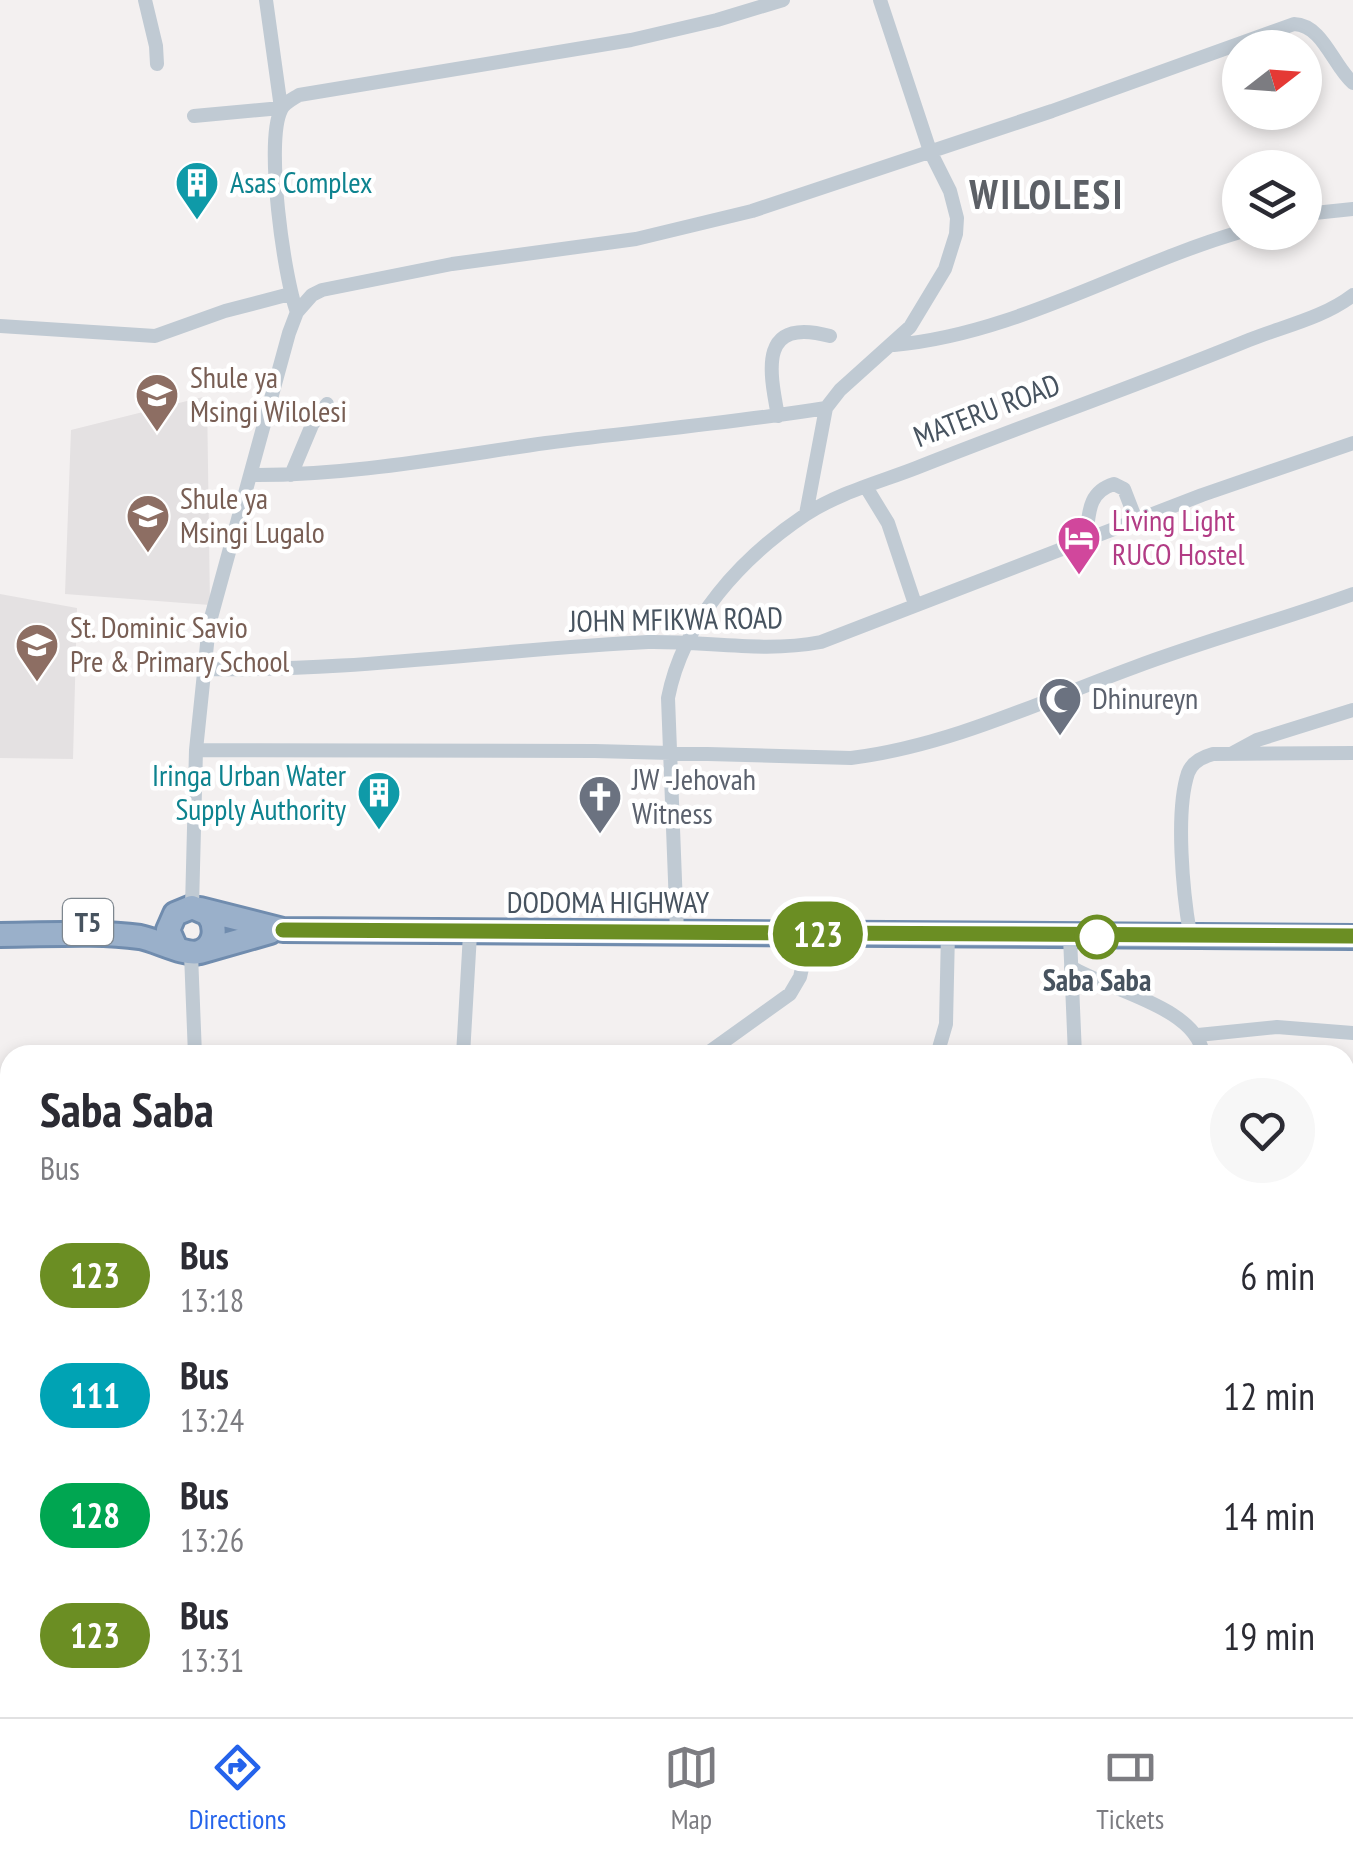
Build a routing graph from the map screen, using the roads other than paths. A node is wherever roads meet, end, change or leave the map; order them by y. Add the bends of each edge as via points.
1 (145, 0) edge
2 (266, 0) edge
3 (880, 0) edge
4 (775, 1) edge
5 (156, 64) dead end
6 (1353, 83) edge
7 (282, 108) junction
8 (194, 116) dead end
9 (930, 151) junction
10 (1353, 209) edge
11 (1322, 212) edge
12 (1222, 239) edge
13 (290, 294) junction
14 (1353, 295) edge
15 (297, 312) junction
16 (0, 326) edge
17 (830, 336) dead end
18 (894, 345) junction
19 (328, 404) dead end
20 (826, 408) junction
21 (778, 416) junction
22 (1353, 443) edge
23 (250, 475) junction
24 (290, 475) junction
25 (866, 487) junction
26 (806, 514) junction
27 (1136, 520) junction
28 (1086, 539) junction
29 (1353, 594) edge
30 (915, 604) junction
31 (685, 641) junction
32 (203, 669) junction
33 (1353, 710) edge
34 (196, 750) junction
35 (1353, 753) edge
36 (669, 754) junction
37 (1232, 754) junction
38 (189, 910) junction
39 (0, 920) edge
40 (283, 930) junction
41 (678, 932) junction
42 (948, 932) junction
43 (470, 934) junction
44 (810, 934) junction
45 (1190, 934) junction
46 (0, 935) edge
47 (1353, 936) edge
48 (1070, 937) junction
49 (189, 951) junction
50 (1071, 967) junction
51 (1353, 1032) edge
52 (1198, 1035) junction
53 (194, 1045) edge
54 (464, 1045) edge
55 (720, 1045) edge
56 (939, 1045) edge
57 (1075, 1045) edge
58 (1200, 1045) edge

1 - 5 street
2 - 7 street
3 - 9 street
4 - 7 street via 631,40 299,95
6 - 9 street via 1311,30 1294,24
7 - 8 street
7 - 13 street via 276,168
9 - 15 street via 672,231 322,290
9 - 18 street via 955,205 956,234 927,303
10 - 11 street
12 - 18 street via 998,323
13 - 15 street
13 - 16 street via 155,336
14 - 25 street, MATERU ROAD via 1181,370
15 - 23 street
17 - 21 street via 801,332 773,351
18 - 20 street
19 - 24 street
20 - 21 street
20 - 26 street
21 - 24 street
22 - 27 street, JOHN MFIKWA ROAD
23 - 24 street
23 - 32 street
25 - 26 street, MATERU ROAD
25 - 30 street via 888,523
26 - 31 street, MATERU ROAD via 744,564
27 - 28 street, JOHN MFIKWA ROAD
27 - 28 street via 1120,485 1101,487 1090,503
28 - 30 street, JOHN MFIKWA ROAD
29 - 36 street via 892,753
30 - 31 street, JOHN MFIKWA ROAD via 790,648
31 - 32 street, JOHN MFIKWA ROAD via 364,666
31 - 36 street, MATERU ROAD via 668,698
32 - 34 street
33 - 37 street
34 - 36 street
34 - 38 street
35 - 37 street
36 - 41 street, MATERU ROAD
37 - 45 street via 1208,755 1188,774 1182,874
38 - 39 highway, T5 via 121,923
38 - 40 highway, T5
38 - 49 highway via 168,930
38 - 49 highway via 213,922 214,930 208,947
40 - 43 highway, DODOMA HIGHWAY / T5
40 - 49 highway, T5
41 - 43 highway, DODOMA HIGHWAY / T5
41 - 44 highway, DODOMA HIGHWAY / T5
42 - 44 highway, DODOMA HIGHWAY / T5
42 - 48 highway, DODOMA HIGHWAY / T5
42 - 56 street via 946,1024
43 - 54 street
44 - 55 street via 790,994
45 - 47 highway, DODOMA HIGHWAY / T5
45 - 48 highway, DODOMA HIGHWAY / T5
46 - 49 highway, T5 via 136,937
48 - 50 street
49 - 53 street
50 - 52 street via 1169,1012
50 - 57 street
51 - 52 street via 1277,1027
52 - 58 street

